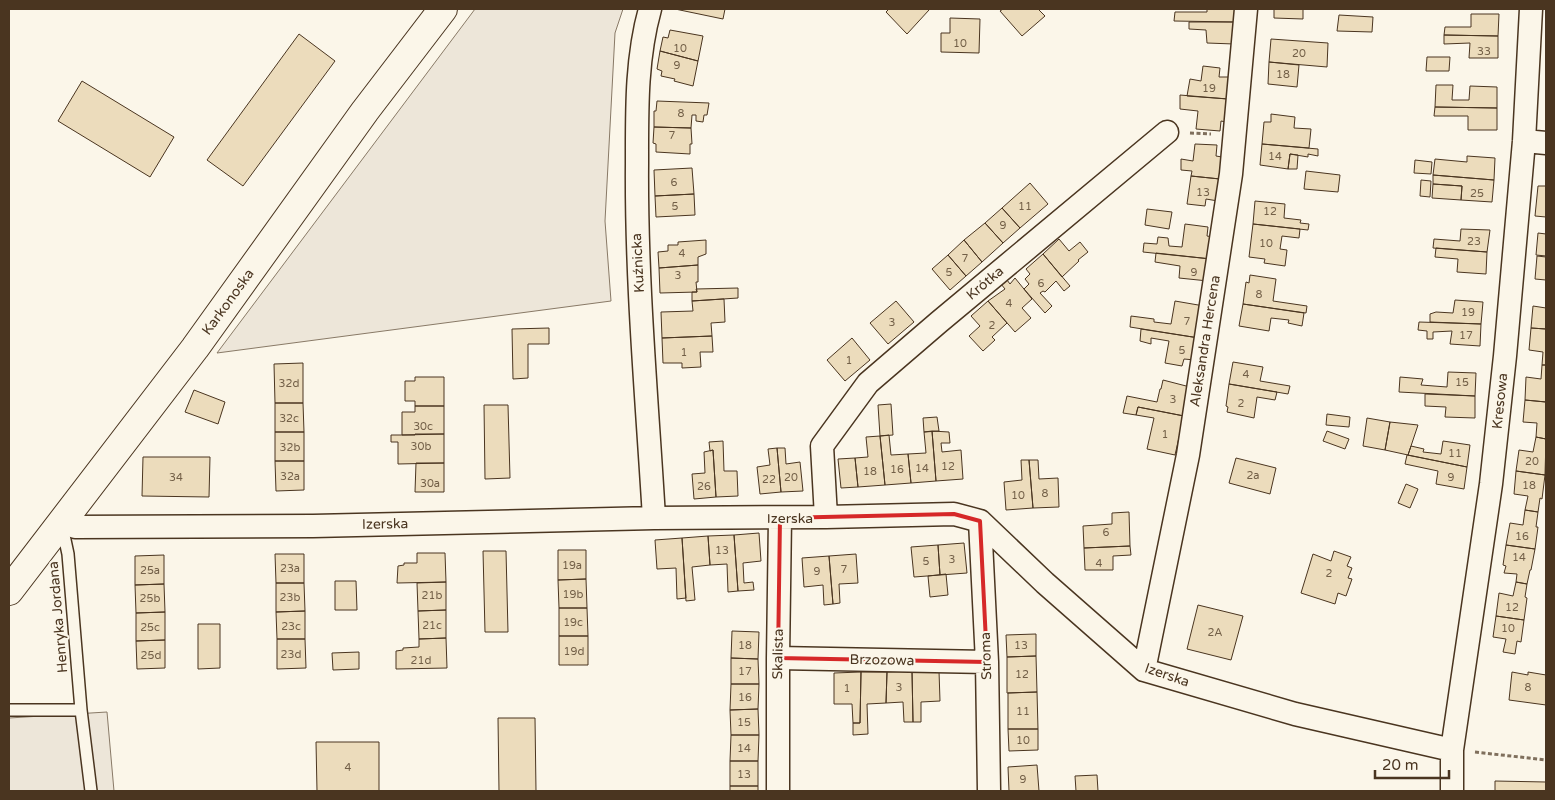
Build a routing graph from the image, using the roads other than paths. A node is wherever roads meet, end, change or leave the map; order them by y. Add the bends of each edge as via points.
1 (442, 9) edge
2 (650, 9) edge
3 (1246, 9) edge
4 (1531, 9) edge
5 (1167, 132) road end
6 (1535, 142) edge
7 (654, 518) junction
8 (780, 518) junction
9 (826, 518) junction
10 (980, 521) junction
11 (61, 522) junction
12 (9, 591) edge
13 (778, 658) junction
14 (987, 662) junction
15 (1144, 670) junction
16 (9, 710) edge
17 (81, 710) junction
18 (1452, 750) junction
19 (91, 791) edge
20 (778, 791) edge
21 (989, 791) edge
22 (1452, 791) edge

1 - 11 main road, Karkonoska via 195,348
2 - 7 street, Kuźnicka via 638,83 636,230
3 - 15 street, Aleksandra Hercena via 1231,174 1188,455
4 - 6 street, Kresowa
5 - 9 street, Krótka via 868,383 822,446
6 - 18 street, Kresowa via 1504,356 1491,484
7 - 8 street, Izerska
7 - 11 street, Izerska via 303,526 75,527
8 - 9 street, Izerska
8 - 13 street, Skalista
9 - 10 street, Izerska via 954,514
10 - 14 street, Stroma
10 - 15 street, Izerska
11 - 12 main road, Karkonoska
11 - 17 lane, Henryka Jordana via 68,554
13 - 14 street, Brzozowa
13 - 20 street, Skalista
14 - 21 street, Stroma
15 - 18 street, Izerska via 1295,714
16 - 17 lane
17 - 19 lane, Henryka Jordana
18 - 22 street, Kresowa

